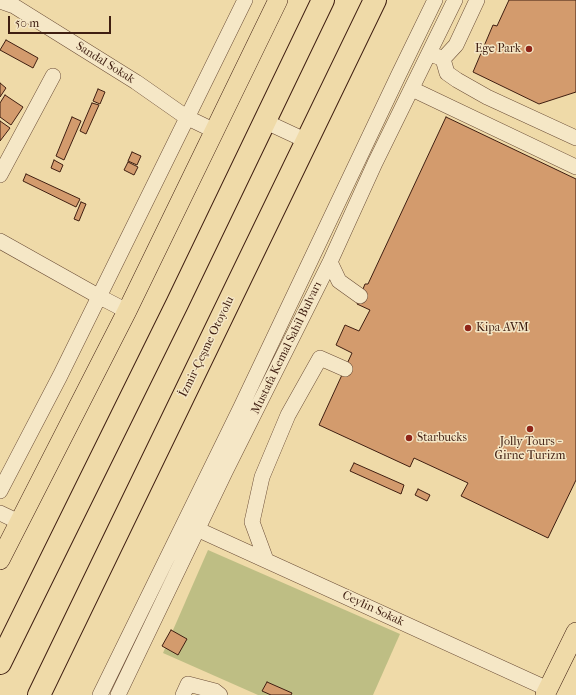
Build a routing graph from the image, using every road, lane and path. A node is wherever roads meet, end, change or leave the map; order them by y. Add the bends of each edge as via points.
1 (245, 0) edge
2 (278, 0) edge
3 (322, 0) edge
4 (375, 0) edge
5 (436, 0) edge
6 (454, 0) edge
7 (477, 0) edge
8 (0, 1) edge
9 (429, 53) junction
10 (443, 59) junction
11 (53, 76) dead end
12 (412, 89) junction
13 (186, 117) junction
14 (264, 121) junction
15 (215, 131) junction
16 (576, 138) edge
17 (307, 141) junction
18 (576, 167) edge
19 (0, 175) edge
20 (0, 241) edge
21 (330, 262) junction
22 (98, 296) junction
23 (360, 296) dead end
24 (127, 311) junction
25 (345, 369) dead end
26 (0, 491) edge
27 (0, 513) edge
28 (19, 522) junction
29 (199, 530) junction
30 (0, 560) edge
31 (266, 560) junction
32 (576, 632) edge
33 (0, 663) edge
34 (546, 692) edge
35 (39, 695) edge
36 (100, 695) edge
37 (118, 695) edge
38 (183, 695) edge
39 (220, 695) edge

1 - 13 street
2 - 15 main road
3 - 14 highway
4 - 17 highway, İzmir-Çeşme Otoyolu
5 - 36 street, Mustafa Kemal Sahil Bulvarı
6 - 9 street, Mustafa Kemal Sahil Bulvarı
7 - 10 street via 456,45
8 - 13 street, Sandal Sokak via 14,6 136,82
9 - 10 street
9 - 12 street, Mustafa Kemal Sahil Bulvarı
10 - 16 street via 447,73 457,80 487,97
11 - 19 street
12 - 18 street
12 - 21 street, Mustafa Kemal Sahil Bulvarı
13 - 15 street, Sandal Sokak
13 - 22 street
14 - 17 street
14 - 33 highway
15 - 24 main road
17 - 35 highway, İzmir-Çeşme Otoyolu
20 - 22 street
21 - 23 street via 339,281
21 - 29 street, Mustafa Kemal Sahil Bulvarı
22 - 24 street
22 - 26 street
24 - 28 main road
25 - 31 street via 320,358 288,416 262,477 252,522
27 - 28 street
28 - 30 main road
29 - 31 street, Ceylin Sokak
29 - 37 street, Mustafa Kemal Sahil Bulvarı
31 - 34 street, Ceylin Sokak
32 - 34 main road
38 - 39 street via 188,684 215,691

